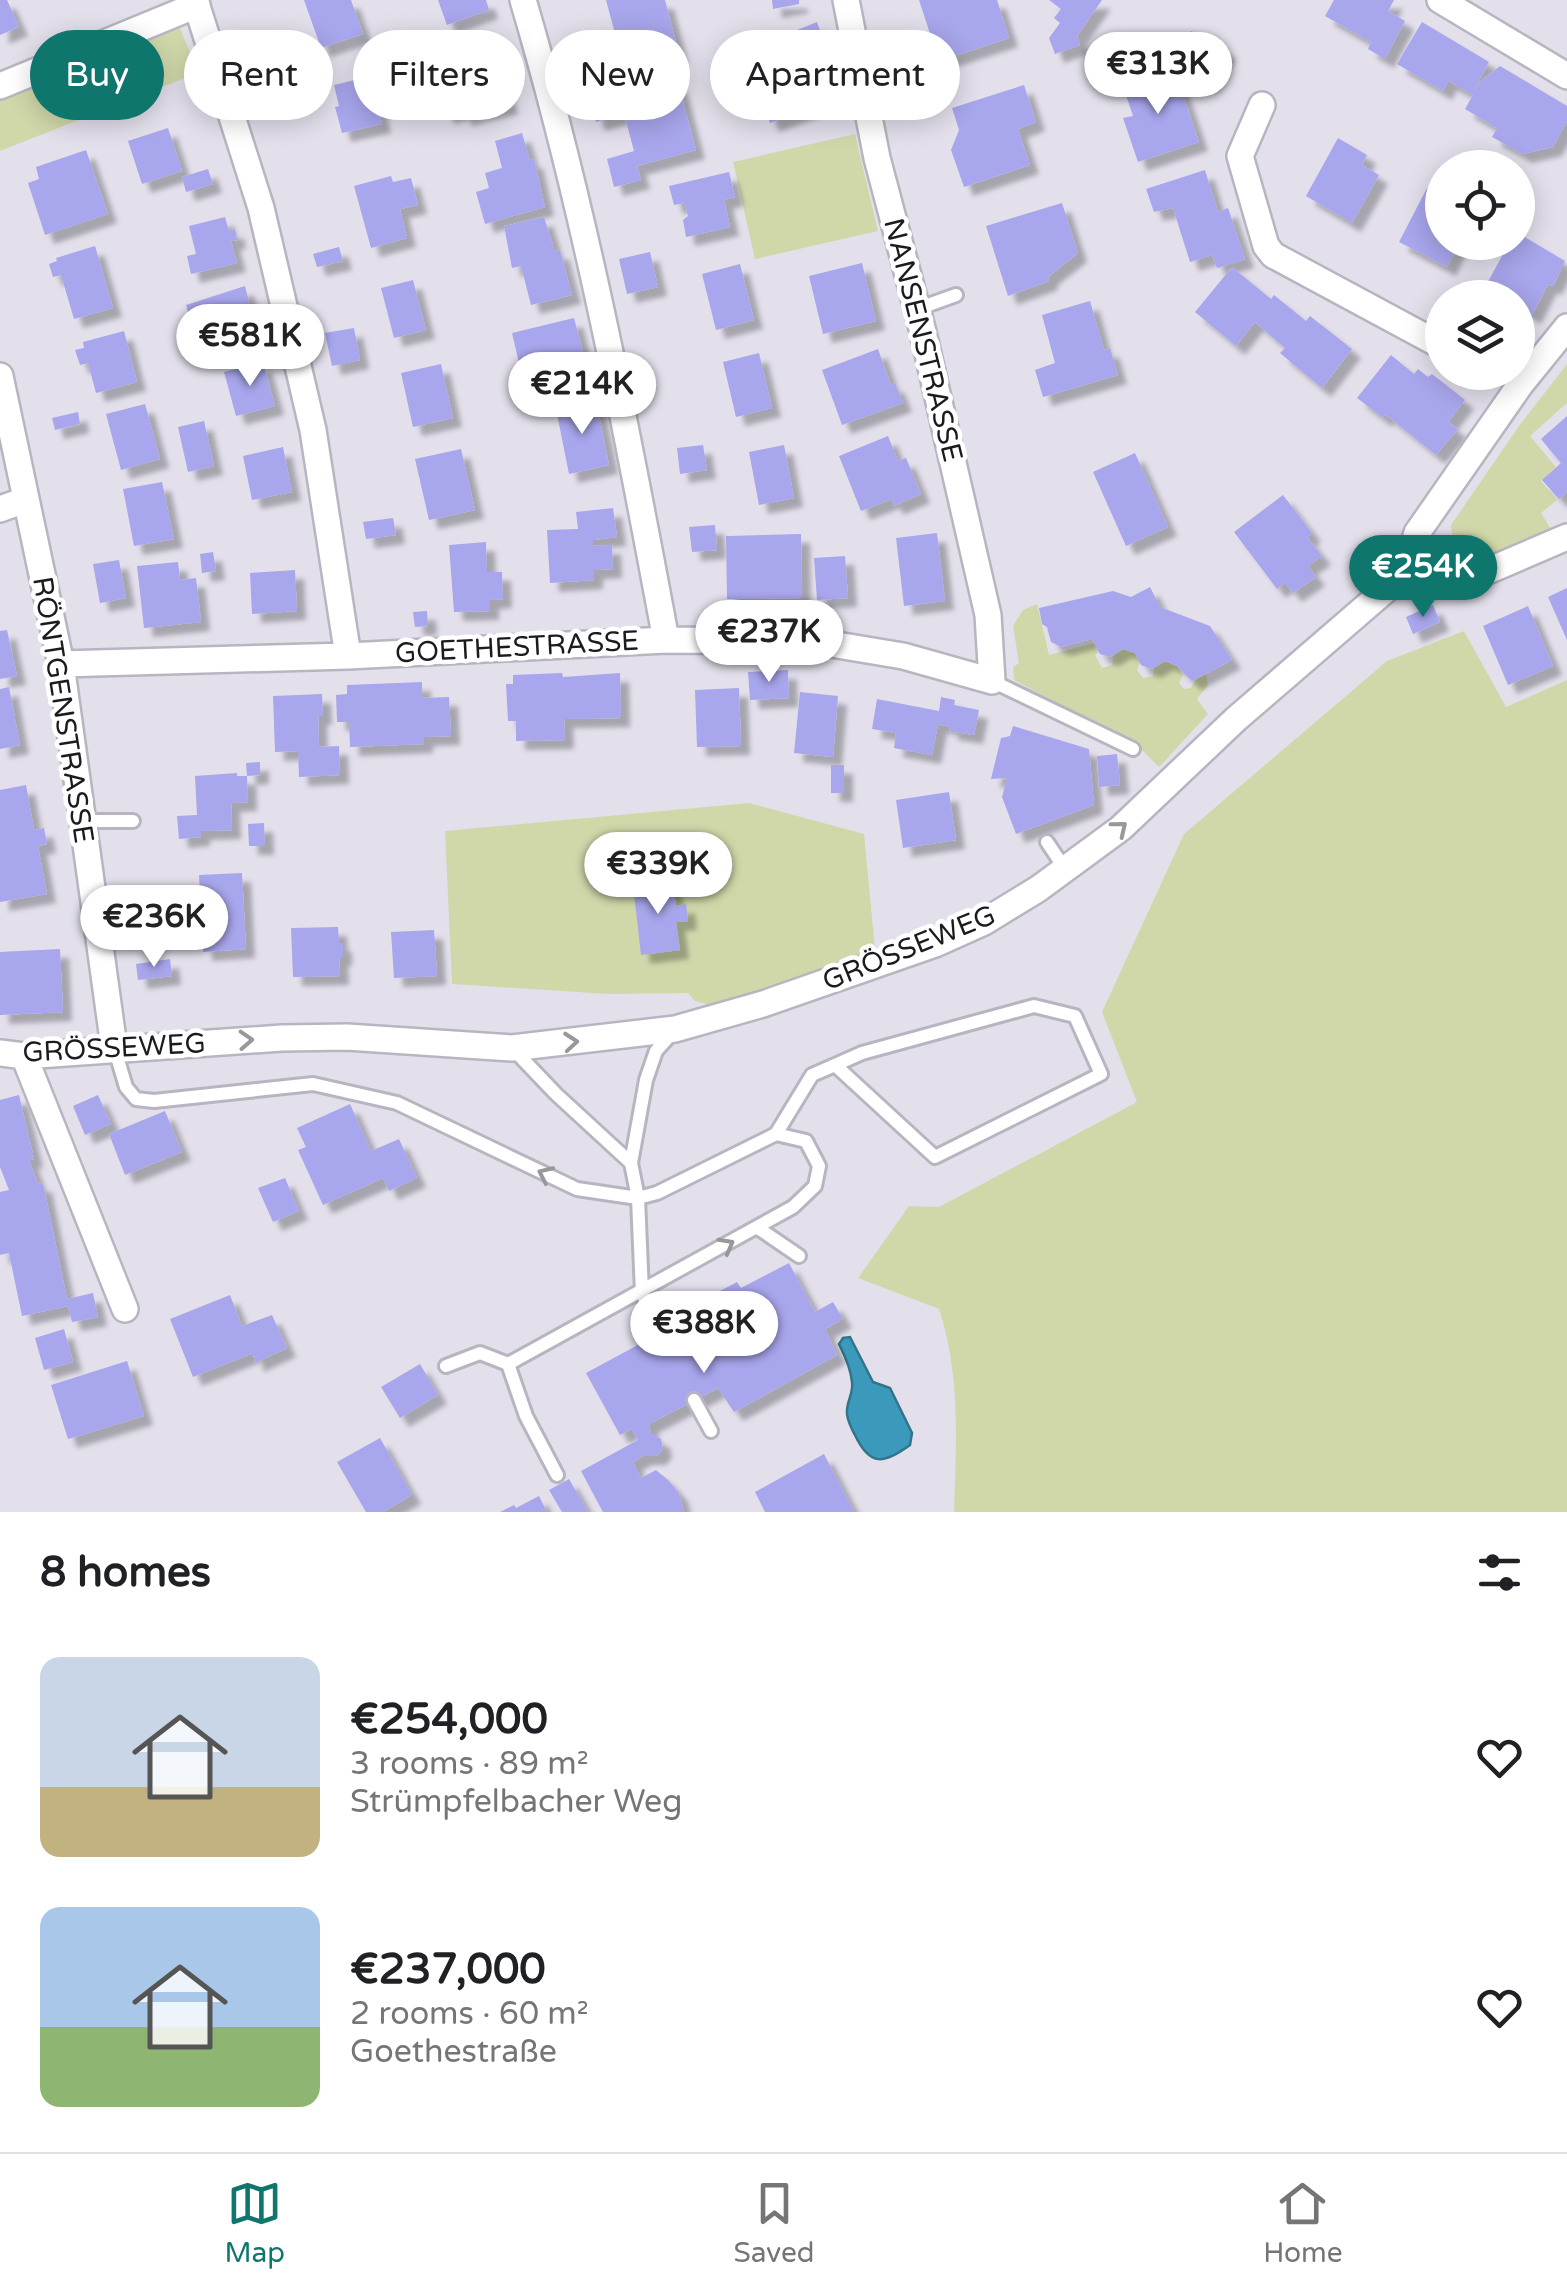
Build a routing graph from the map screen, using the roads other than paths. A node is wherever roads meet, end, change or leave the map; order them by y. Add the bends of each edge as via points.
1 (523, 0) edge
2 (846, 0) edge
3 (1440, 0) edge
4 (196, 3) edge
5 (1567, 76) edge
6 (0, 86) edge
7 (1262, 105) dead end
8 (956, 296) dead end
9 (917, 309) junction
10 (1567, 326) edge
11 (1425, 337) edge
12 (1535, 366) edge
13 (0, 376) edge
14 (1517, 390) edge
15 (25, 500) junction
16 (0, 509) edge
17 (1567, 537) edge
18 (1404, 574) junction
19 (666, 640) junction
20 (348, 656) junction
21 (61, 664) junction
22 (992, 681) junction
23 (1133, 749) dead end
24 (83, 821) junction
25 (132, 821) dead end
26 (1047, 842) dead end
27 (1065, 869) junction
28 (675, 1029) junction
29 (114, 1048) junction
30 (512, 1048) junction
31 (12, 1054) edge
32 (836, 1065) junction
33 (776, 1134) junction
34 (516, 1143) dead end
35 (510, 1157) junction
36 (630, 1163) junction
37 (638, 1198) junction
38 (758, 1228) junction
39 (799, 1256) dead end
40 (642, 1292) junction
41 (125, 1309) dead end
42 (659, 1334) dead end
43 (508, 1364) junction
44 (446, 1366) dead end
45 (694, 1400) dead end
46 (710, 1431) dead end
47 (557, 1475) dead end

1 - 19 street via 556,111 624,412
2 - 9 street, NANSENSTRASSE via 877,158
3 - 5 street
4 - 6 street
4 - 20 street via 261,208 309,411
7 - 11 street via 1240,156 1266,246
8 - 9 lane
9 - 22 street, NANSENSTRASSE via 988,615
10 - 12 street, GRÖSSEWEG
13 - 15 street, RÖNTGENSTRASSE
14 - 18 street, GRÖSSEWEG via 1418,533
15 - 16 street
15 - 21 street, RÖNTGENSTRASSE
17 - 18 street via 1490,570
27 -> 18 street, GRÖSSEWEG via 1120,828
19 - 20 street, GOETHESTRASSE
19 - 22 street, GOETHESTRASSE via 848,645
20 - 21 street, GOETHESTRASSE
21 - 24 street, RÖNTGENSTRASSE
22 - 23 lane, GOETHESTRASSE
24 - 25 lane
24 - 29 street, RÖNTGENSTRASSE
26 - 27 lane
27 - 28 street, GRÖSSEWEG via 1013,906 935,944
30 -> 28 street, GRÖSSEWEG
28 - 36 lane via 656,1052 646,1080
29 -> 30 street, GRÖSSEWEG via 347,1037
29 - 31 street, GRÖSSEWEG
29 - 35 lane via 136,1100 313,1084 397,1104
30 - 36 lane
31 - 41 street
32 - 32 lane via 935,1157 1101,1074 1076,1016 1034,1006
32 - 33 lane via 812,1075
33 - 37 lane
33 - 38 lane via 806,1141 820,1166 815,1186
34 - 35 lane
37 -> 35 lane via 577,1189
36 - 37 lane
37 - 40 lane
38 - 39 lane
40 -> 38 lane
40 - 42 lane
40 - 43 lane
43 - 44 lane via 480,1353
43 - 47 lane
45 - 46 lane

